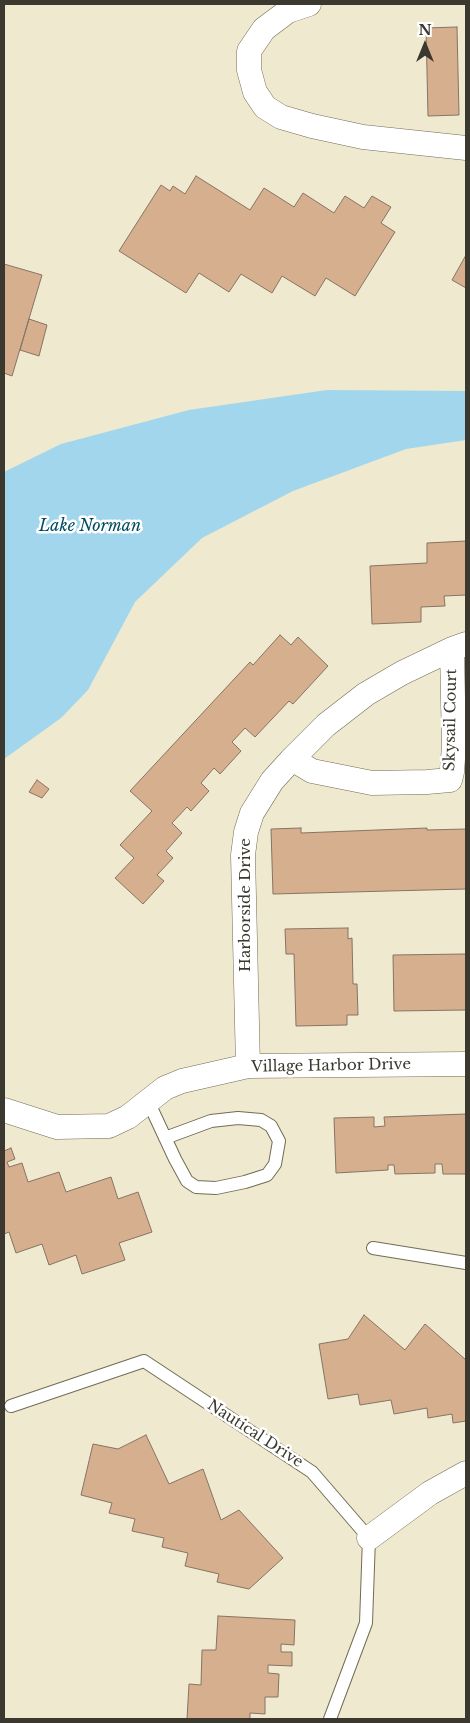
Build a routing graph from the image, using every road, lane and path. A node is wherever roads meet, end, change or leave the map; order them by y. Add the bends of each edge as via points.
1 (310, 4) edge
2 (466, 148) edge
3 (459, 646) edge
4 (292, 758) junction
5 (466, 1064) edge
6 (248, 1066) junction
7 (148, 1101) junction
8 (4, 1110) edge
9 (165, 1138) junction
10 (373, 1248) dead end
11 (466, 1263) edge
12 (11, 1406) dead end
13 (466, 1473) edge
14 (369, 1538) junction
15 (330, 1719) edge

1 - 2 street via 288,11 264,29 249,51 249,70 255,92 265,107 280,117 355,136
3 - 4 street, Harborside Drive via 366,694 326,725
3 - 4 street, Skysail Court via 450,780 372,783 312,771
4 - 6 street, Harborside Drive via 272,781 252,813 246,832 243,885
5 - 6 street, Village Harbor Drive
6 - 7 street, Village Harbor Drive via 182,1081 165,1088
7 - 8 street, Village Harbor Drive via 128,1117 102,1127 57,1127
7 - 9 lane
9 - 9 lane via 187,1181 196,1186 216,1188 267,1175 275,1164 279,1141 271,1126 261,1120 238,1118 211,1121
10 - 11 lane
12 - 14 lane, Nautical Drive via 144,1361 312,1472
13 - 14 street via 430,1493
14 - 15 lane via 366,1624

